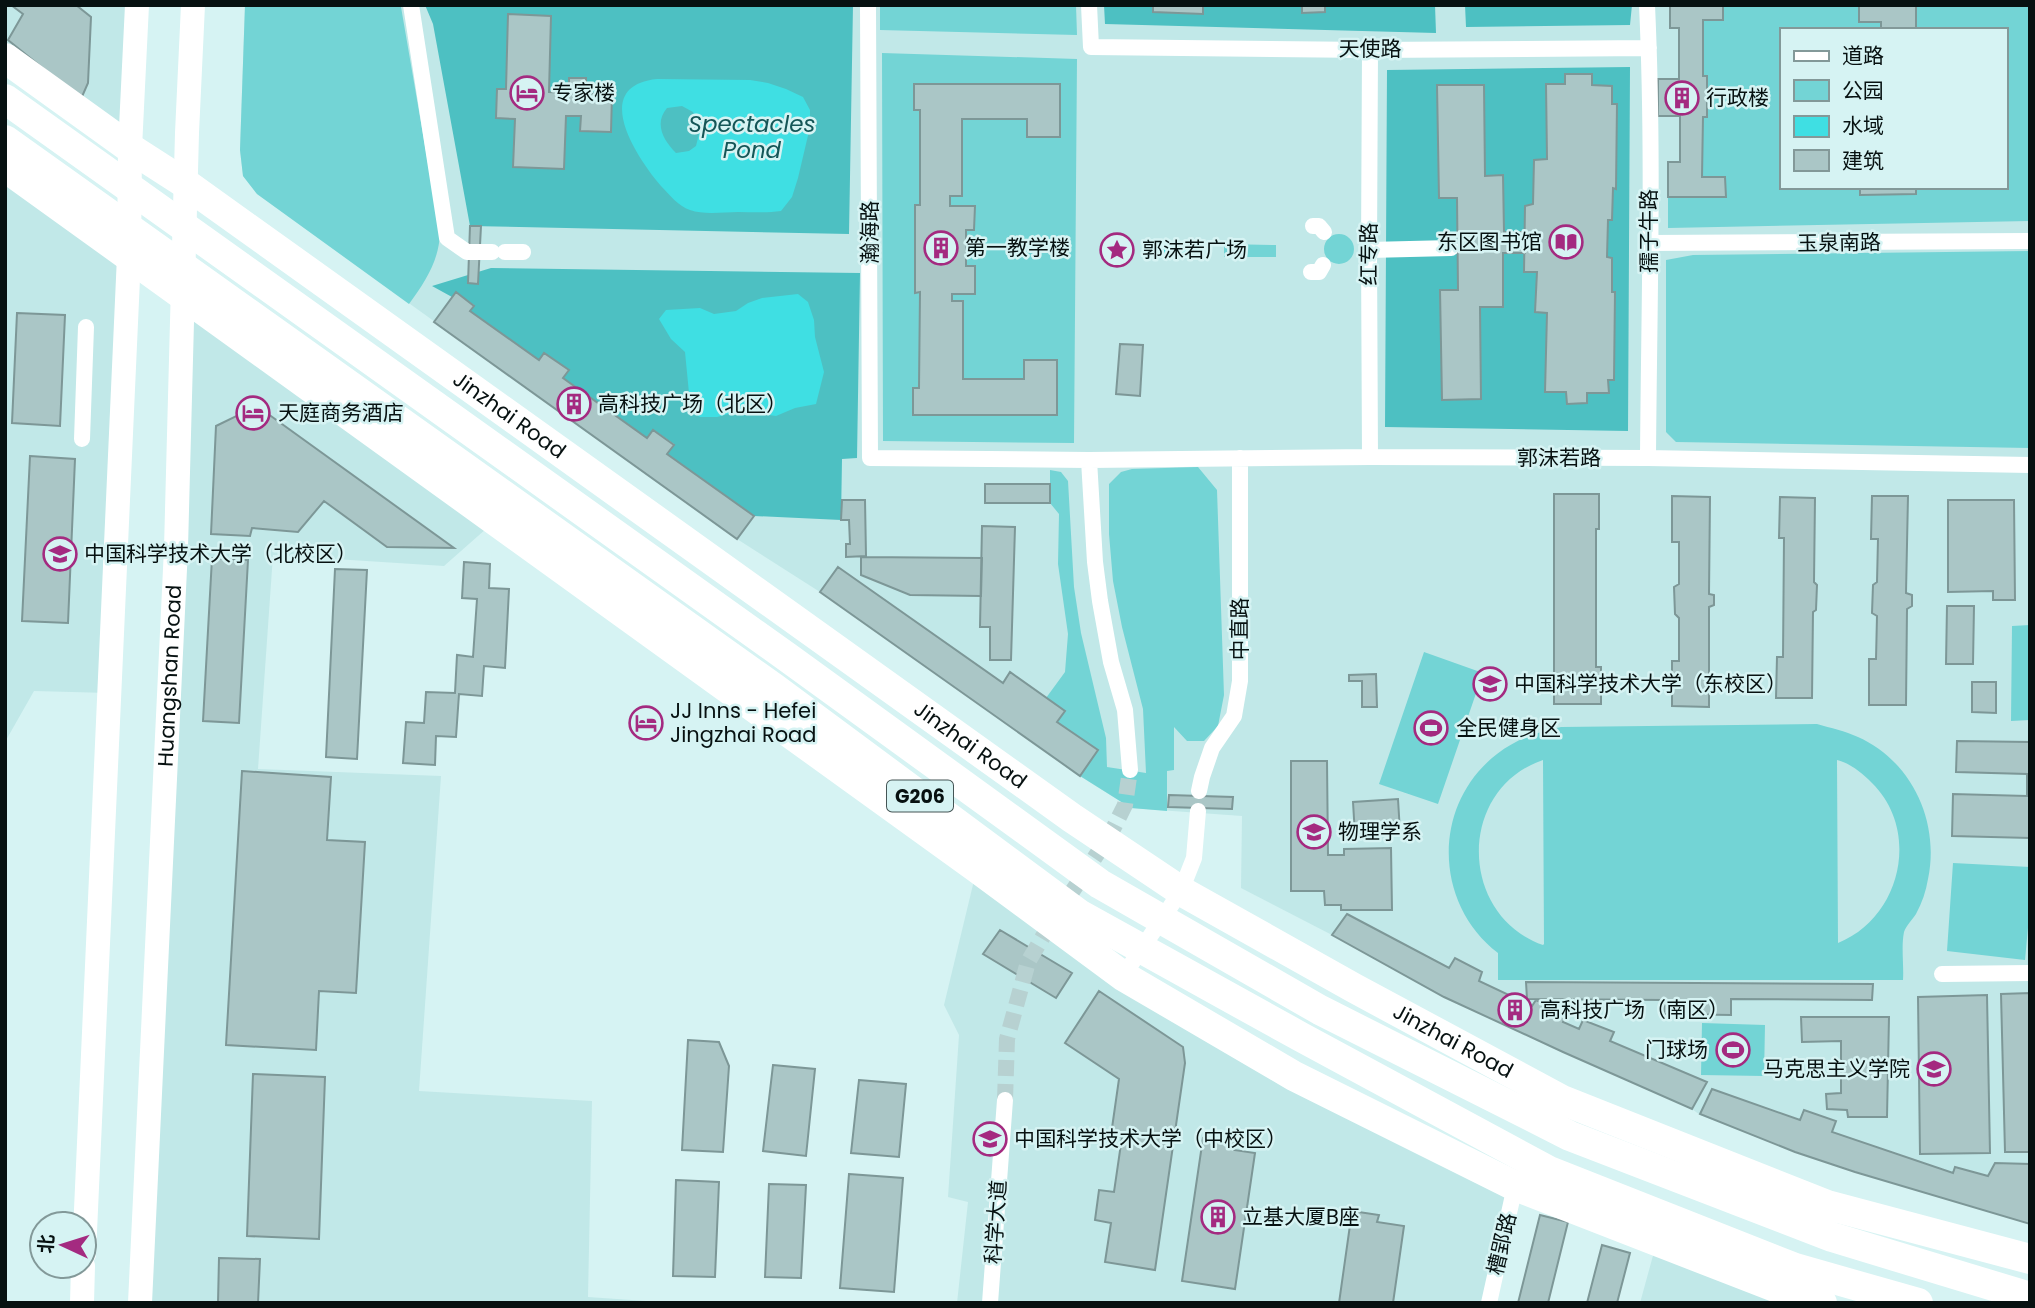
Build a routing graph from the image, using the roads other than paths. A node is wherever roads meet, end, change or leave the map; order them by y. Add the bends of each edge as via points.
1 (137, 5) edge
2 (193, 5) edge
3 (411, 5) edge
4 (868, 5) edge
5 (1089, 5) edge
6 (1647, 5) edge
7 (1648, 48) junction
8 (1370, 50) junction
9 (5, 58) edge
10 (5, 99) edge
11 (5, 140) edge
12 (130, 148) junction
13 (5, 167) edge
14 (186, 184) junction
15 (2030, 241) edge
16 (1649, 243) junction
17 (1451, 248) dead end
18 (1369, 250) junction
19 (523, 252) dead end
20 (129, 256) junction
21 (184, 296) junction
22 (86, 327) dead end
23 (82, 439) dead end
24 (1370, 457) junction
25 (870, 458) joint
26 (1240, 458) junction
27 (1648, 458) junction
28 (1089, 460) junction
29 (2030, 465) edge
30 (1130, 770) tunnel mouth
31 (1199, 791) dead end
32 (1198, 811) dead end
33 (1181, 891) junction
34 (2030, 973) edge
35 (1942, 974) dead end
36 (1123, 976) junction
37 (1004, 1100) tunnel mouth
38 (1515, 1186) junction
39 (86, 1210) edge
40 (2030, 1259) edge
41 (83, 1280) edge
42 (2030, 1297) edge
43 (82, 1303) edge
44 (140, 1303) edge
45 (990, 1303) edge
46 (1489, 1303) edge
47 (1822, 1303) edge
48 (1918, 1303) edge

1 - 12 main road
2 - 14 main road, Huangshan Road
3 - 19 street via 447,238 467,252
4 - 25 street, 瀚海路
5 - 8 street, 天使路 via 1091,47
6 - 7 street, 孺子牛路
7 - 8 street, 天使路
7 - 16 street, 孺子牛路
8 - 18 street, 红专路
9 - 12 highway, Jinzhai Road
10 - 42 highway, Jinzhai Road via 1100,884 1320,1010 1570,1136 1832,1237
11 - 48 highway, G206 via 774,688 1079,914 1549,1171 1795,1268
12 - 14 highway, Jinzhai Road
12 - 20 main road
13 - 20 highway
14 - 21 main road, Huangshan Road
14 - 33 highway, Jinzhai Road via 1072,818
15 - 16 street, 玉泉南路
16 - 27 street, 孺子牛路
17 - 18 street
18 - 24 street, 红专路
20 - 21 highway
20 - 39 main road
21 - 36 highway
21 - 44 main road, Huangshan Road
22 - 23 street
24 - 26 street, 郭沫若路
24 - 27 street, 郭沫若路
25 - 28 street, 郭沫若路
26 - 28 street, 郭沫若路
26 - 31 street, 中直路 via 1240,681 1234,716 1212,748
27 - 29 street, 郭沫若路
28 - 30 street via 1100,601 1125,710
32 - 33 street via 1194,858
33 - 36 street
33 - 40 highway, Jinzhai Road via 1562,1100 1827,1205
34 - 35 street
36 - 38 highway via 1294,1076
37 - 45 street, 科学大道
38 - 46 street, 槽郢路
38 - 47 highway
41 - 43 main road

